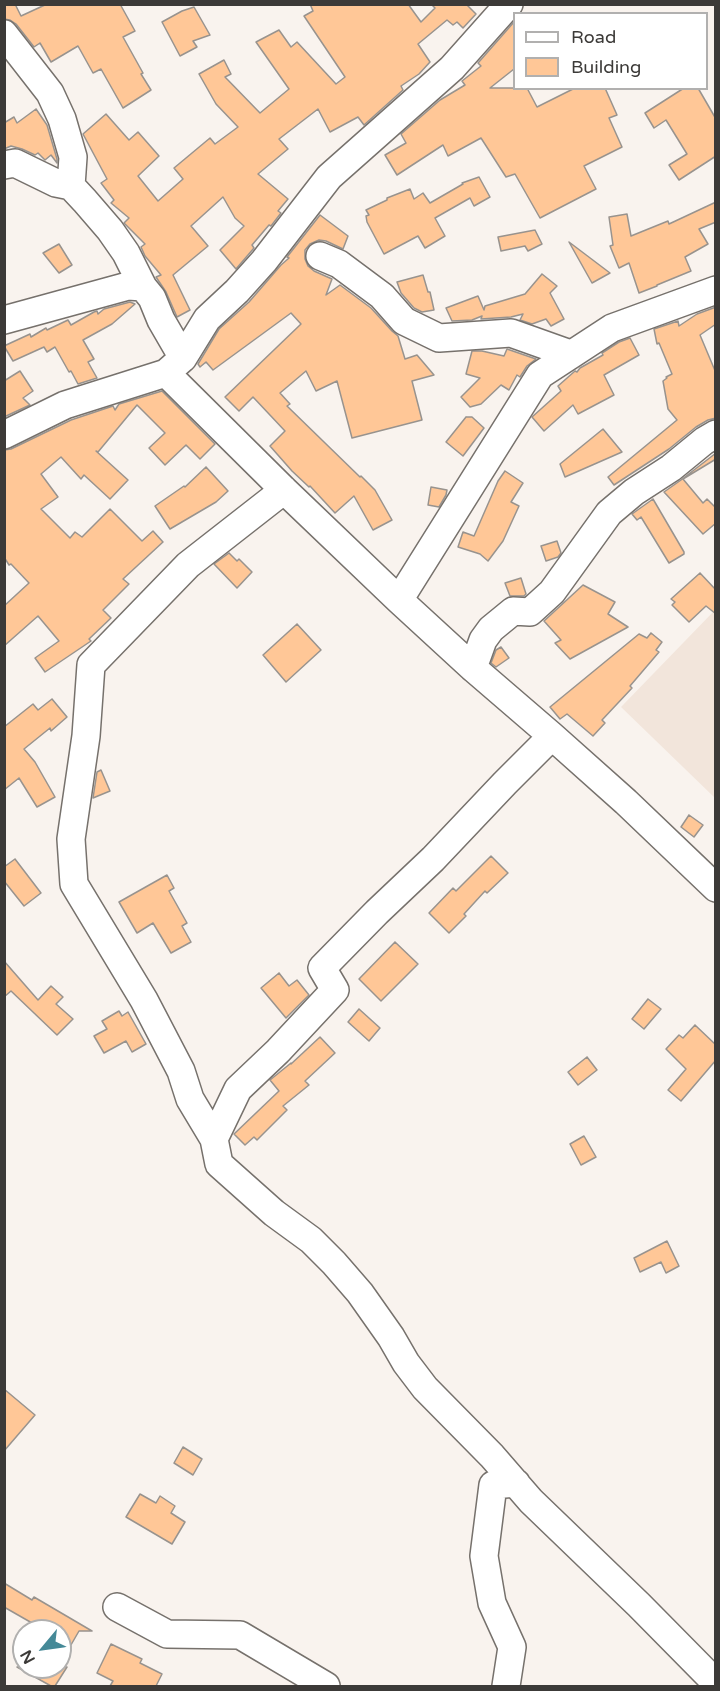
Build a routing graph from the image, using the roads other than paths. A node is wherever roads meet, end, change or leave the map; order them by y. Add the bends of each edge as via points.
1 (509, 4) edge
2 (4, 34) edge
3 (4, 165) edge
4 (71, 186) junction
5 (320, 256) dead end
6 (143, 287) junction
7 (716, 290) edge
8 (4, 320) edge
9 (570, 354) junction
10 (174, 365) junction
11 (716, 434) edge
12 (4, 435) edge
13 (284, 490) junction
14 (399, 600) junction
15 (473, 668) junction
16 (552, 736) junction
17 (716, 888) edge
18 (214, 1139) junction
19 (516, 1484) junction
20 (117, 1607) dead end
21 (716, 1683) edge
22 (326, 1686) edge
23 (506, 1686) edge

1 - 10 street via 452,68 330,177 264,261 207,319
2 - 4 street via 50,93 62,119 73,157
3 - 4 street via 15,163
4 - 6 street via 110,230
5 - 9 street via 339,264 382,296 404,321 439,338 511,333
6 - 8 street via 128,286
6 - 10 street via 152,297
7 - 9 street via 612,327
9 - 14 street via 540,375
10 - 12 street via 64,405
10 - 13 street
11 - 15 street via 609,513 552,592 530,612 513,611 491,629
13 - 14 street
13 - 18 street via 188,565 91,665 86,736 71,839 74,884 144,1000 181,1071 190,1099
14 - 15 street
15 - 16 street
16 - 17 street
16 - 18 street via 322,969 335,990 238,1089
18 - 19 street via 219,1164 334,1263 360,1293 420,1382
19 - 21 street
19 - 23 street via 493,1485 484,1556 492,1603 512,1647
20 - 22 street via 167,1634 240,1635

